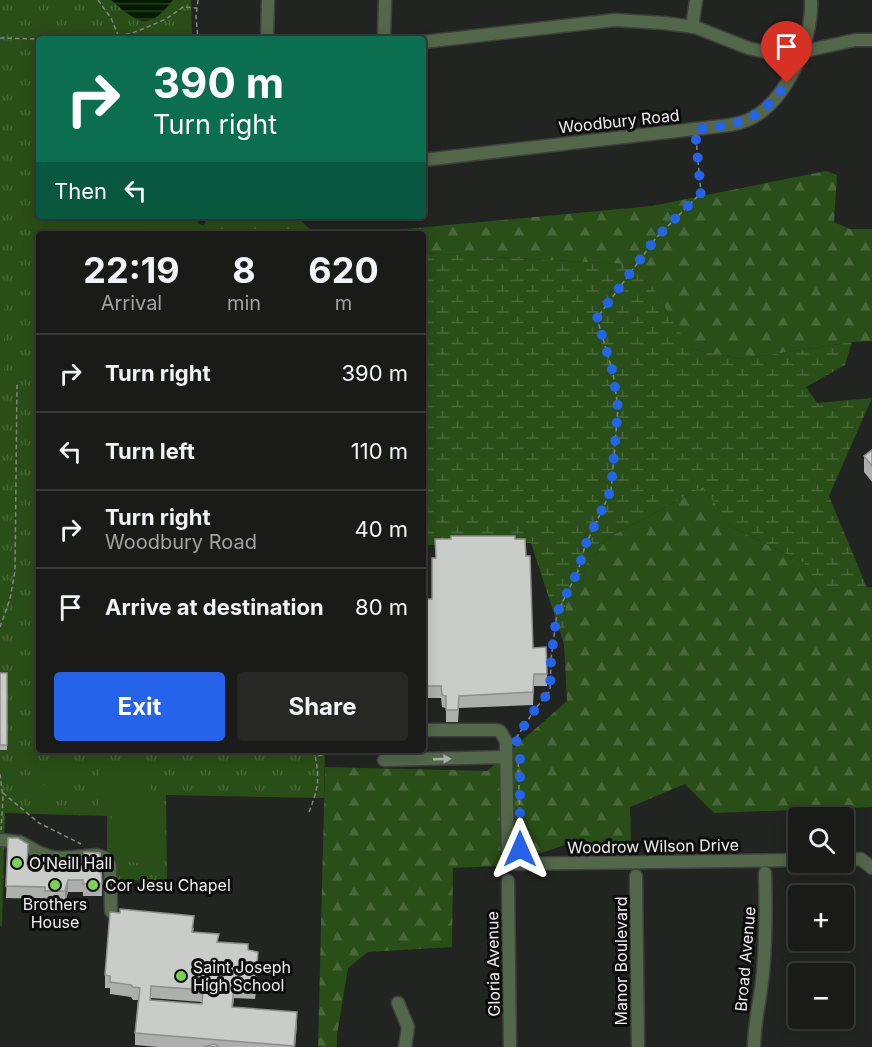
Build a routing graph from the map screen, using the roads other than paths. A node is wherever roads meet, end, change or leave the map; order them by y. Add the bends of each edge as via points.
1 (268, 0) edge
2 (385, 0) edge
3 (696, 0) edge
4 (811, 0) edge
5 (692, 27) junction
6 (267, 36) edge
7 (384, 36) edge
8 (872, 40) edge
9 (426, 42) edge
10 (802, 51) junction
11 (426, 160) edge
12 (426, 730) edge
13 (512, 754) junction
14 (384, 760) dead end
15 (0, 840) edge
16 (854, 859) edge
17 (788, 860) edge
18 (872, 868) edge
19 (765, 873) dead end
20 (636, 876) dead end
21 (508, 880) dead end
22 (111, 911) edge
23 (398, 1003) dead end
24 (405, 1047) edge
25 (510, 1047) edge
26 (638, 1047) edge
27 (754, 1047) edge

1 - 6 street
2 - 7 street
3 - 5 street
4 - 10 street, Woodbury Road via 810,24
5 - 9 street via 615,20
5 - 10 street via 775,54
8 - 10 street
10 - 11 street, Woodbury Road via 787,83 749,120
12 - 13 street via 500,731
14 -> 13 street
13 - 17 street, Woodrow Wilson Drive via 514,864
15 - 22 street via 20,842 51,857 106,858 110,865
16 - 18 street via 861,859
19 - 27 street, Broad Avenue via 767,922
20 - 26 street, Manor Boulevard
21 - 25 street, Gloria Avenue
23 - 24 street via 408,1027

